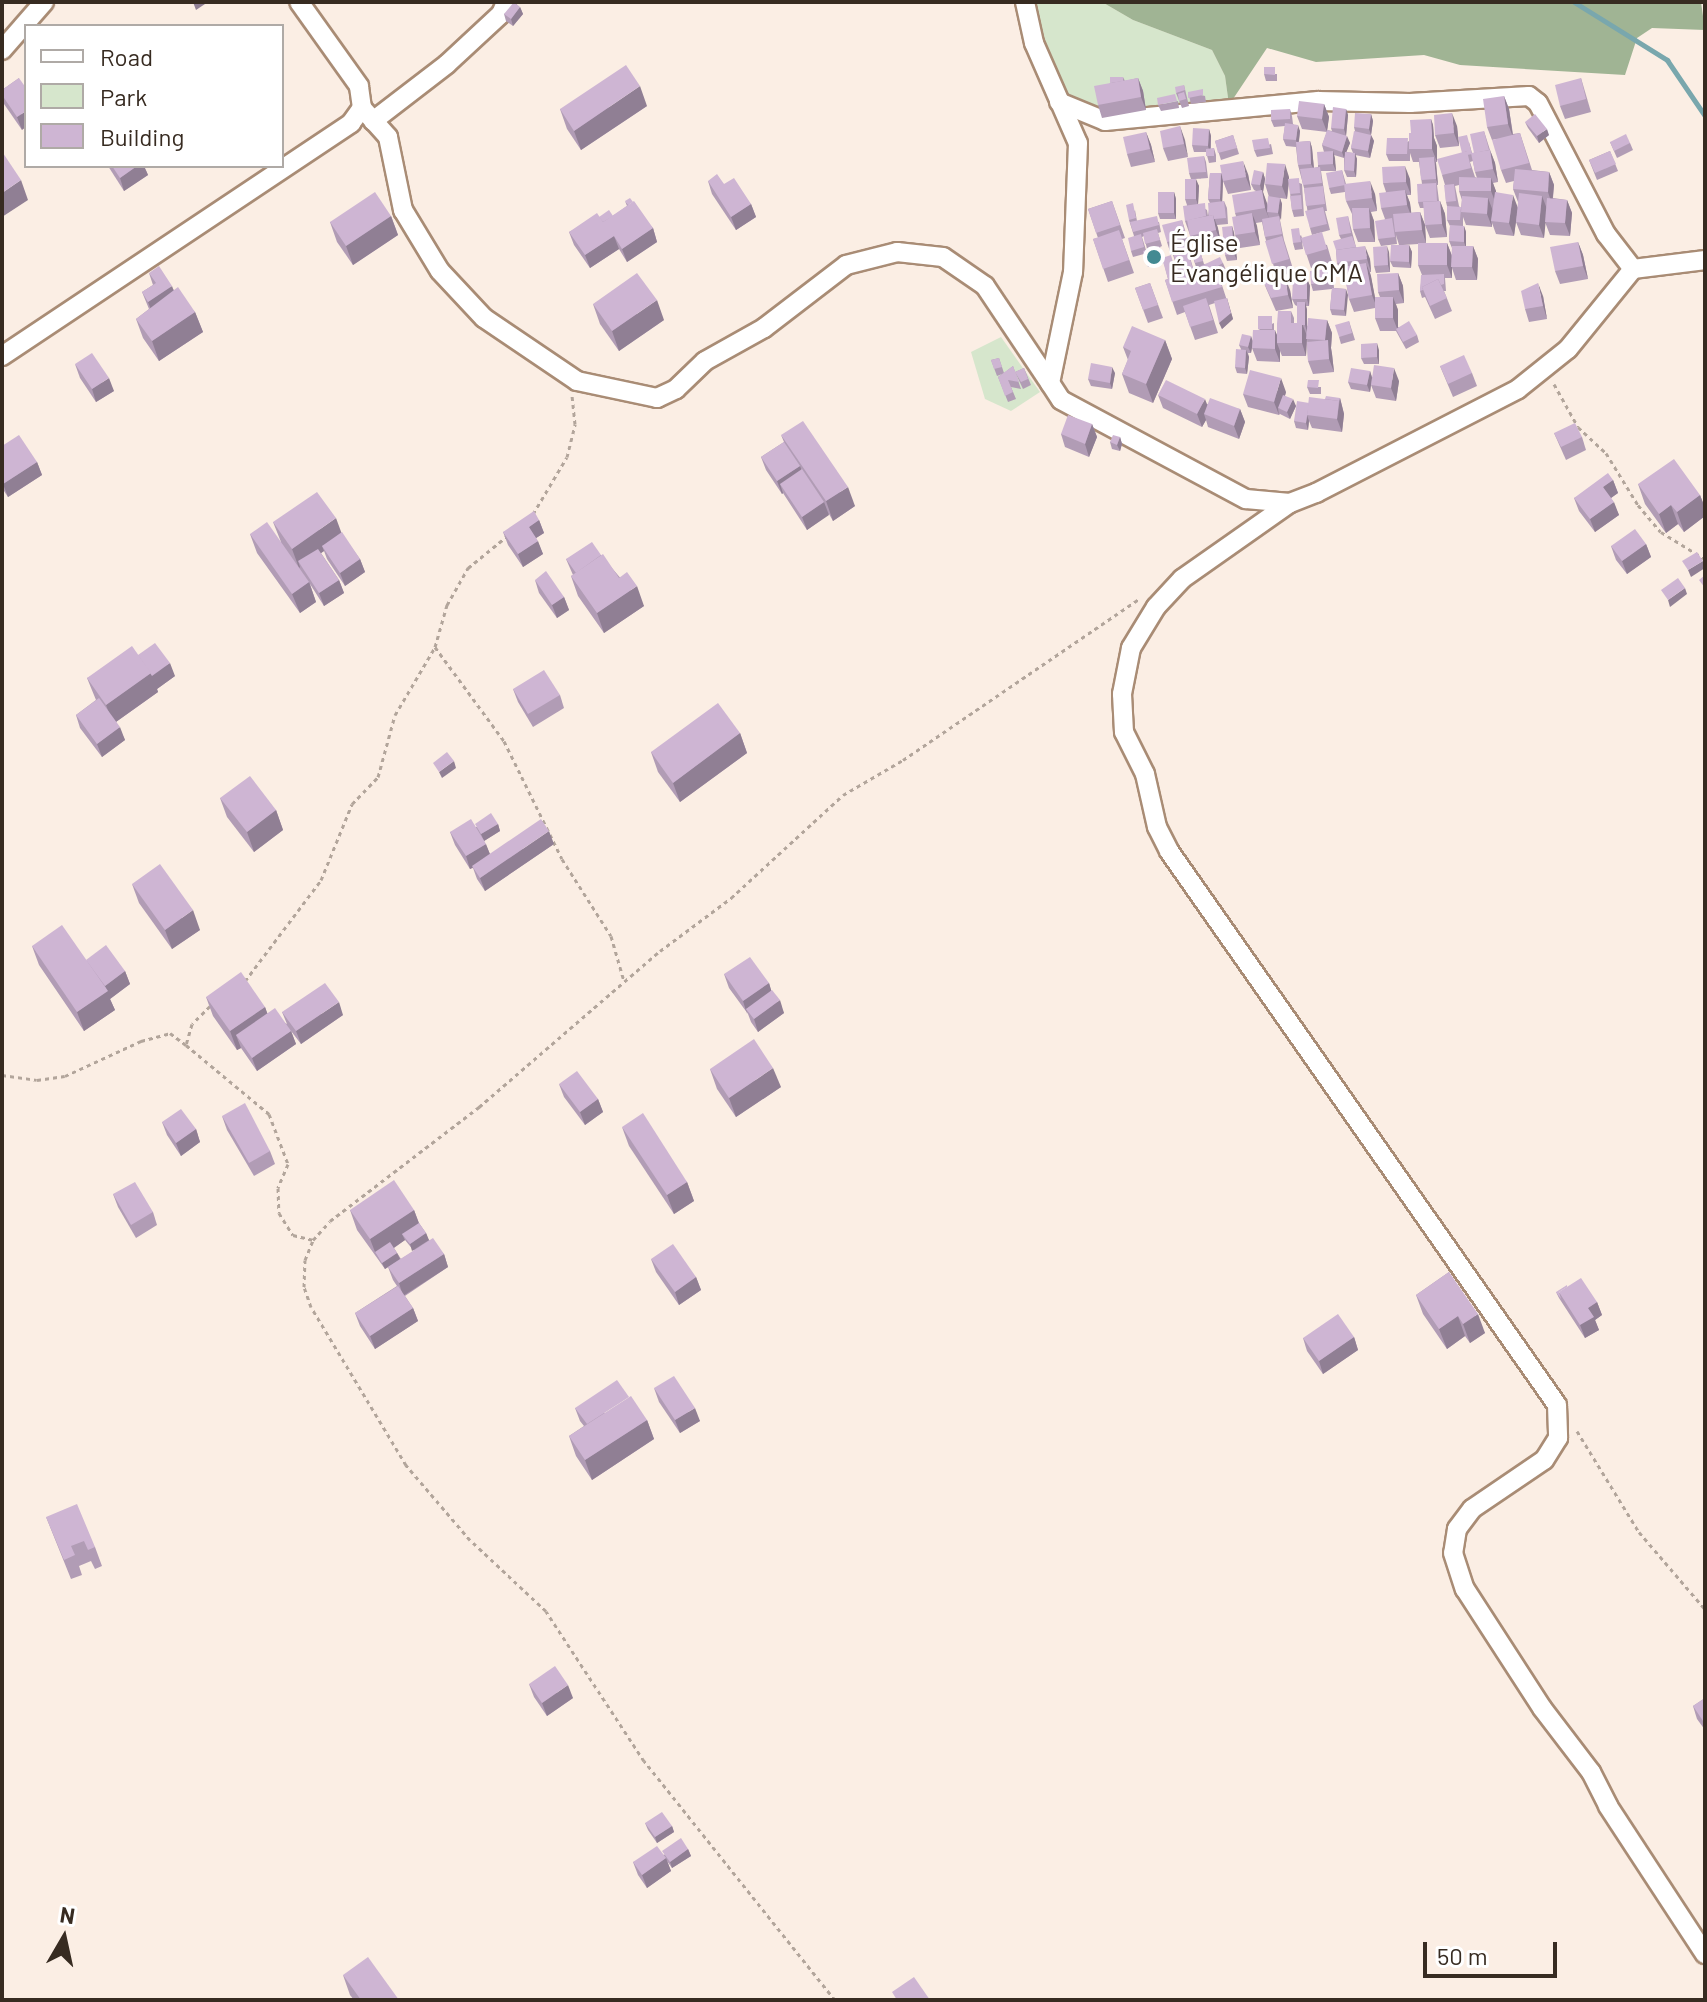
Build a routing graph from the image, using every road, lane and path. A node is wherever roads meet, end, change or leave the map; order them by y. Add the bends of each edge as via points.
1 (44, 2) edge
2 (299, 2) edge
3 (506, 2) edge
4 (1025, 2) edge
5 (25, 24) edge
6 (24, 25) edge
7 (2, 50) edge
8 (1059, 102) junction
9 (368, 114) junction
10 (284, 168) edge
11 (284, 168) edge
12 (1705, 260) edge
13 (1633, 269) junction
14 (2, 356) edge
15 (1548, 368) junction
16 (570, 376) junction
17 (1050, 383) junction
18 (1290, 503) junction
19 (524, 523) edge
20 (512, 532) edge
21 (1705, 559) edge
22 (1144, 595) dead end
23 (435, 647) junction
24 (624, 981) junction
25 (236, 987) edge
26 (214, 1003) edge
27 (186, 1045) junction
28 (2, 1075) edge
29 (313, 1240) junction
30 (1557, 1405) junction
31 (1705, 1609) edge
32 (1705, 1954) edge
33 (835, 2000) edge

1 - 5 street
2 - 9 street via 359,86
3 - 9 street via 501,14 447,64
4 - 8 street via 1034,43
6 - 7 street
8 - 13 street via 1105,121 1318,101 1410,103 1529,96 1538,103 1606,234
8 - 17 street via 1078,143 1078,231
9 - 10 street
9 - 16 street via 388,137 403,210 440,271 484,318
11 - 14 street
12 - 13 street
13 - 15 street
15 - 18 street via 1518,389
15 - 21 path via 1578,427 1606,453 1638,505 1661,532
16 - 17 street via 622,395 657,398 676,389 705,361 764,328 846,265 897,252 943,257 985,286
16 - 19 path via 575,424 567,457
17 - 18 street via 1061,400 1212,485 1262,504
18 - 30 street via 1182,579 1156,607 1131,648 1122,694 1124,732 1145,774 1157,827 1169,851
20 - 23 path via 468,568 447,605
22 - 24 path via 903,760 843,795 731,898
23 - 24 path via 504,741 534,806 611,936
23 - 25 path via 395,715 378,777 352,804 321,880
24 - 29 path via 479,1107 330,1221
26 - 27 path via 192,1024
27 - 28 path via 170,1033 65,1076 37,1080
27 - 29 path via 269,1114 288,1164 278,1188 279,1213 293,1235
29 - 33 path via 305,1260 304,1287 311,1307 406,1465 470,1540 546,1611 644,1761
30 - 31 path via 1591,1448 1639,1532
30 - 32 street via 1558,1438 1544,1460 1472,1509 1457,1529 1453,1553 1465,1589 1542,1708 1591,1772

